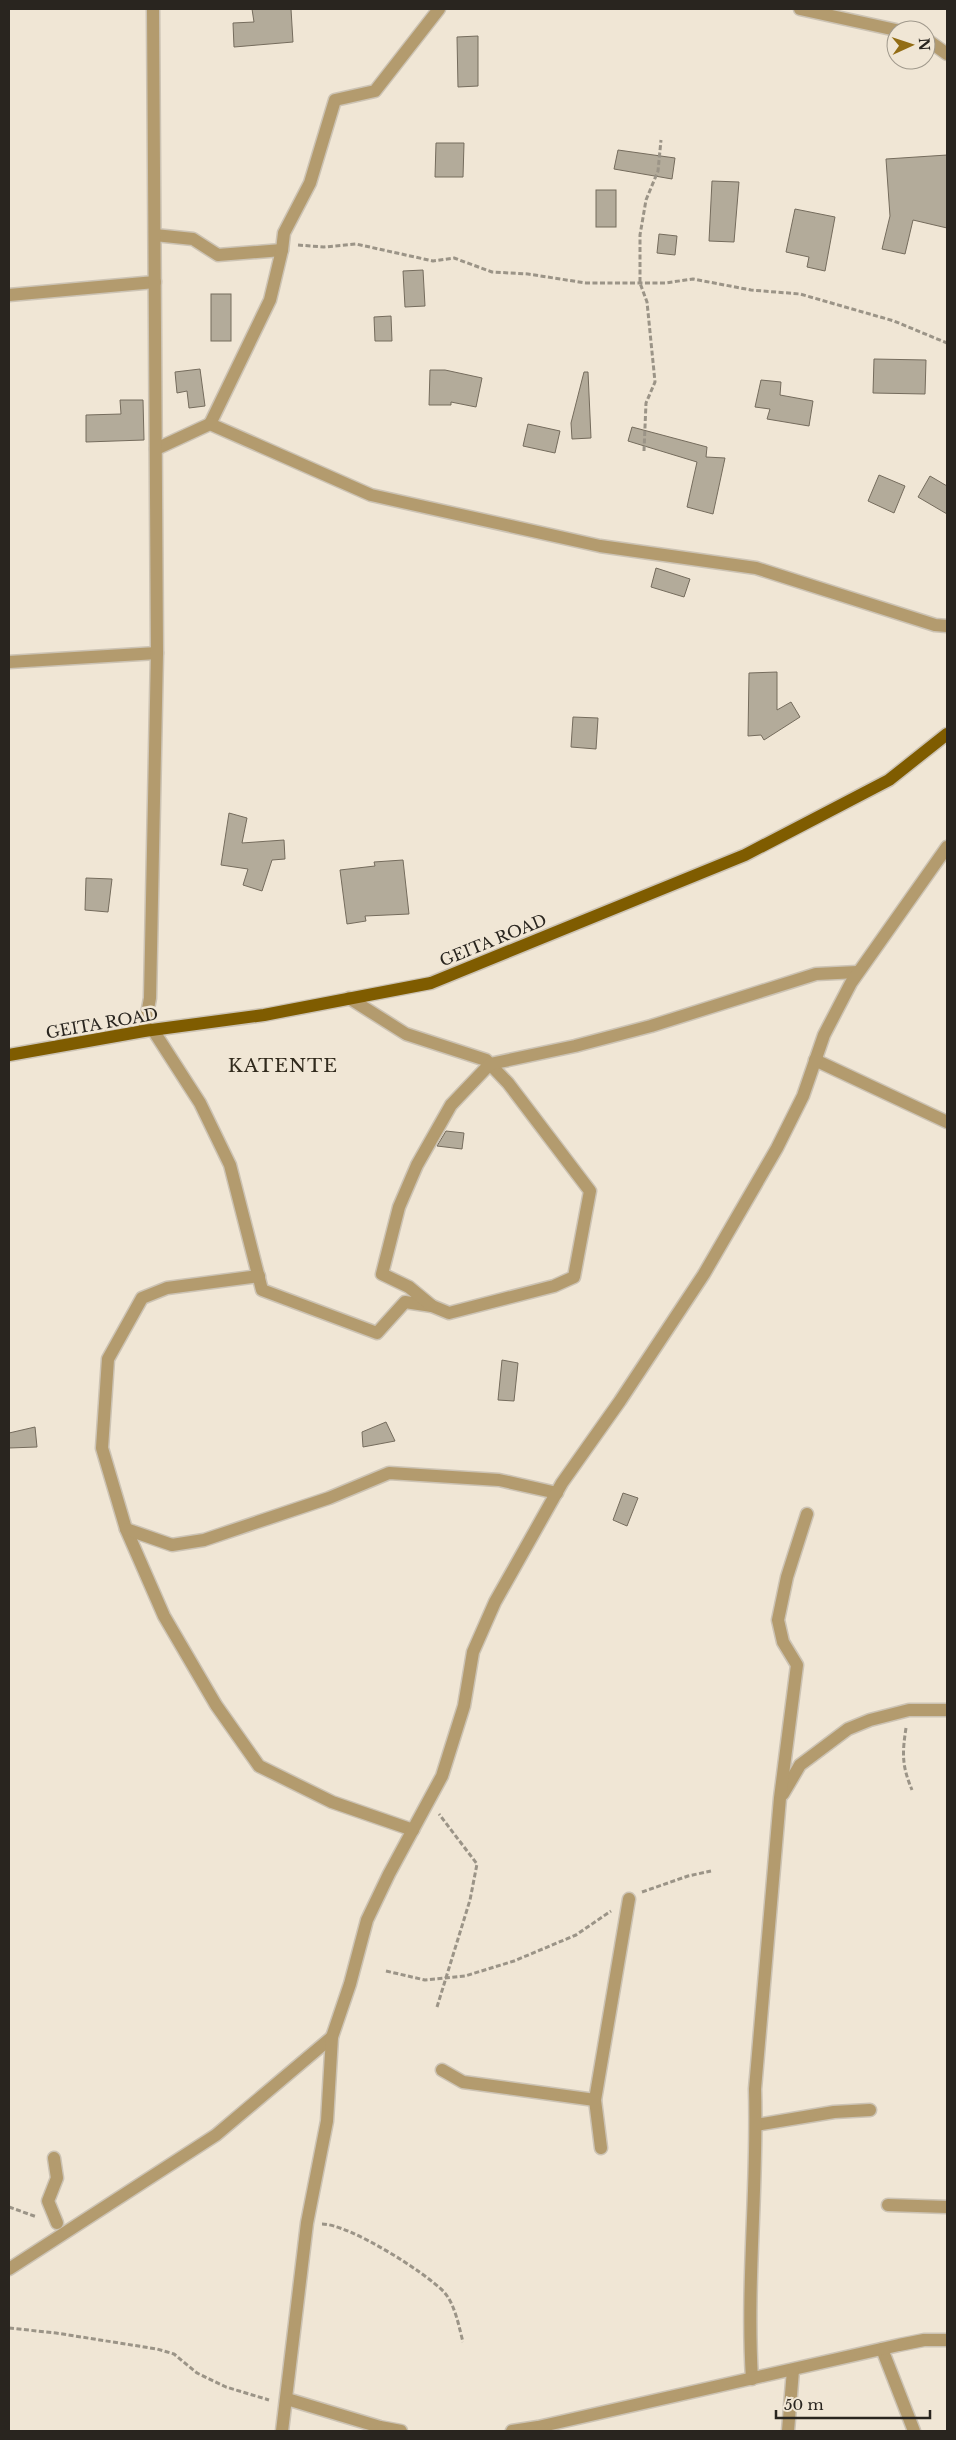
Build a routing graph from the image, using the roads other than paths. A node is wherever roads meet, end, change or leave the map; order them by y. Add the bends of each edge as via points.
1 (154, 9) edge
2 (439, 9) edge
3 (800, 9) edge
4 (886, 28) edge
5 (936, 46) edge
6 (947, 54) edge
7 (155, 235) junction
8 (282, 250) junction
9 (155, 282) junction
10 (9, 295) edge
11 (210, 424) junction
12 (156, 449) junction
13 (947, 626) edge
14 (157, 653) junction
15 (9, 662) edge
16 (947, 734) edge
17 (947, 848) edge
18 (858, 972) junction
19 (349, 998) junction
20 (148, 1031) junction
21 (9, 1055) edge
22 (815, 1060) junction
23 (490, 1064) junction
24 (947, 1122) edge
25 (259, 1276) junction
26 (432, 1306) junction
27 (557, 1493) junction
28 (807, 1514) dead end
29 (126, 1529) junction
30 (947, 1710) edge
31 (780, 1798) junction
32 (413, 1830) junction
33 (629, 1899) road end
34 (332, 2037) junction
35 (442, 2070) dead end
36 (595, 2100) junction
37 (870, 2110) dead end
38 (756, 2125) junction
39 (601, 2148) dead end
40 (54, 2158) dead end
41 (888, 2205) dead end
42 (947, 2208) edge
43 (56, 2223) dead end
44 (9, 2269) edge
45 (947, 2340) edge
46 (882, 2349) junction
47 (793, 2370) junction
48 (752, 2379) junction
49 (287, 2402) junction
50 (282, 2431) edge
51 (401, 2431) edge
52 (512, 2431) edge
53 (788, 2431) edge
54 (914, 2431) edge

1 - 7 street
2 - 8 street via 376,90 335,100 310,183 284,233
3 - 4 street
5 - 6 street
7 - 8 street via 193,239 218,255
7 - 9 street
8 - 11 street via 270,300
9 - 10 street
9 - 12 street
11 - 12 street
11 - 13 street via 371,495 600,546 756,568 935,626
12 - 14 street
14 - 15 street
14 - 20 street
16 - 19 main road, GEITA ROAD via 889,780 745,855 431,983
17 - 18 street
18 - 22 street via 824,1035
18 - 23 street via 816,974 651,1026
19 - 20 main road, GEITA ROAD via 264,1015
19 - 23 street via 406,1034
20 - 21 main road, GEITA ROAD
20 - 25 street via 200,1103 230,1165
22 - 24 street
22 - 27 street via 803,1096 777,1148 704,1274
23 - 26 street via 451,1105 417,1165 400,1207 382,1274 409,1287
23 - 26 street via 590,1191 574,1277 554,1286 449,1313
25 - 26 street via 262,1290 377,1333 405,1302
25 - 29 street via 167,1288 142,1298 108,1359 102,1448
27 - 29 street via 498,1480 389,1474 204,1540 172,1545
27 - 32 street via 495,1602 473,1652 464,1706 442,1776
28 - 31 street via 787,1576 778,1620 783,1642 797,1664
29 - 32 street via 164,1616 216,1705 259,1766 332,1802
30 - 31 street via 909,1710 848,1729 800,1765
31 - 38 street via 755,2089
32 - 34 street via 366,1920
33 - 36 street
34 - 44 street via 216,2135
34 - 49 street via 327,2121 307,2223
35 - 36 street via 463,2082
36 - 39 street
37 - 38 street via 834,2112
38 - 48 street via 750,2338
40 - 43 street via 57,2178 48,2201
41 - 42 street
45 - 46 street via 924,2340
46 - 47 street
46 - 54 street
47 - 48 street
47 - 53 street
48 - 52 street via 538,2428
49 - 50 street
49 - 51 street

